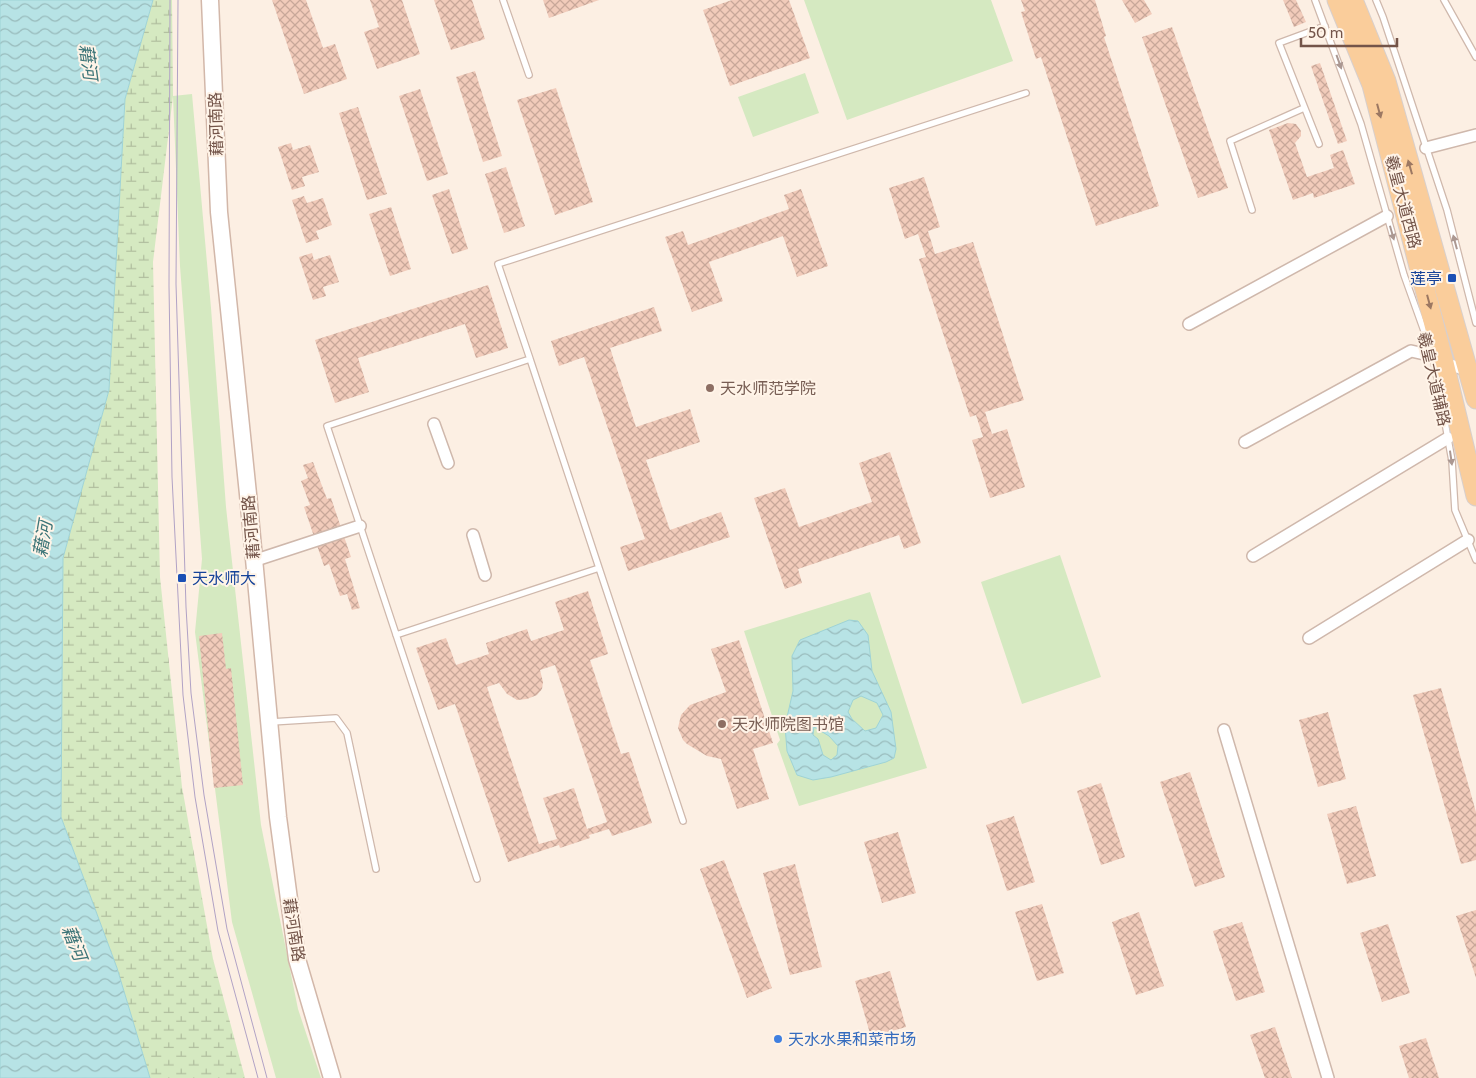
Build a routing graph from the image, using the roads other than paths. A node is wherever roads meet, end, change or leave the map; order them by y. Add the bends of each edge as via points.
1 (210, 0) edge
2 (504, 0) edge
3 (1315, 0) edge
4 (1337, 0) edge
5 (1353, 0) edge
6 (1376, 0) edge
7 (1444, 0) edge
8 (1326, 26) junction
9 (1476, 57) edge
10 (529, 75) dead end
11 (1026, 93) dead end
12 (1304, 108) junction
13 (1476, 135) edge
14 (1318, 144) dead end
15 (1426, 148) junction
16 (1252, 210) dead end
17 (1387, 216) junction
18 (1476, 323) edge
19 (1189, 324) dead end
20 (530, 359) junction
21 (1438, 359) junction
22 (1472, 372) edge
23 (1476, 399) edge
24 (434, 424) dead end
25 (1448, 438) junction
26 (1245, 442) dead end
27 (448, 464) dead end
28 (1476, 496) edge
29 (360, 526) junction
30 (473, 535) dead end
31 (1468, 540) junction
32 (1253, 556) dead end
33 (1476, 560) edge
34 (253, 561) junction
35 (599, 568) junction
36 (485, 575) dead end
37 (396, 635) junction
38 (1309, 638) dead end
39 (269, 722) junction
40 (1224, 730) dead end
41 (683, 821) dead end
42 (376, 869) dead end
43 (477, 879) dead end
44 (332, 1078) edge
45 (1328, 1078) edge

1 - 34 main road, 藉河南路 via 219,212
2 - 10 lane
3 - 8 lane, 羲皇大道辅路
4 -> 21 main road, 羲皇大道西路 via 1372,85
22 -> 5 main road, 羲皇大道西路 via 1386,80
6 - 15 lane
7 - 9 lane
8 - 12 lane via 1279,43
8 -> 17 lane, 羲皇大道辅路 via 1361,124
11 - 20 lane via 498,264
12 - 14 lane
12 - 16 lane via 1230,141
13 - 15 street
18 -> 15 lane via 1447,210
17 - 19 street
17 -> 21 lane, 羲皇大道辅路 via 1404,275
20 - 29 lane via 327,426
20 - 35 lane
21 - 22 street
21 - 25 lane, 羲皇大道辅路
21 - 26 street via 1411,351
21 - 28 main road, 羲皇大道西路
22 - 23 main road, 羲皇大道西路
24 - 27 street
25 -> 31 lane, 羲皇大道辅路 via 1455,510
25 - 32 street
29 - 34 street
29 - 37 lane
30 - 36 street
31 - 33 lane, 羲皇大道辅路
31 - 38 street
34 - 39 main road, 藉河南路
35 - 37 lane
35 - 41 lane
37 - 43 lane
39 - 42 lane via 336,718 348,734
39 - 44 main road, 藉河南路 via 296,959
40 - 45 street

